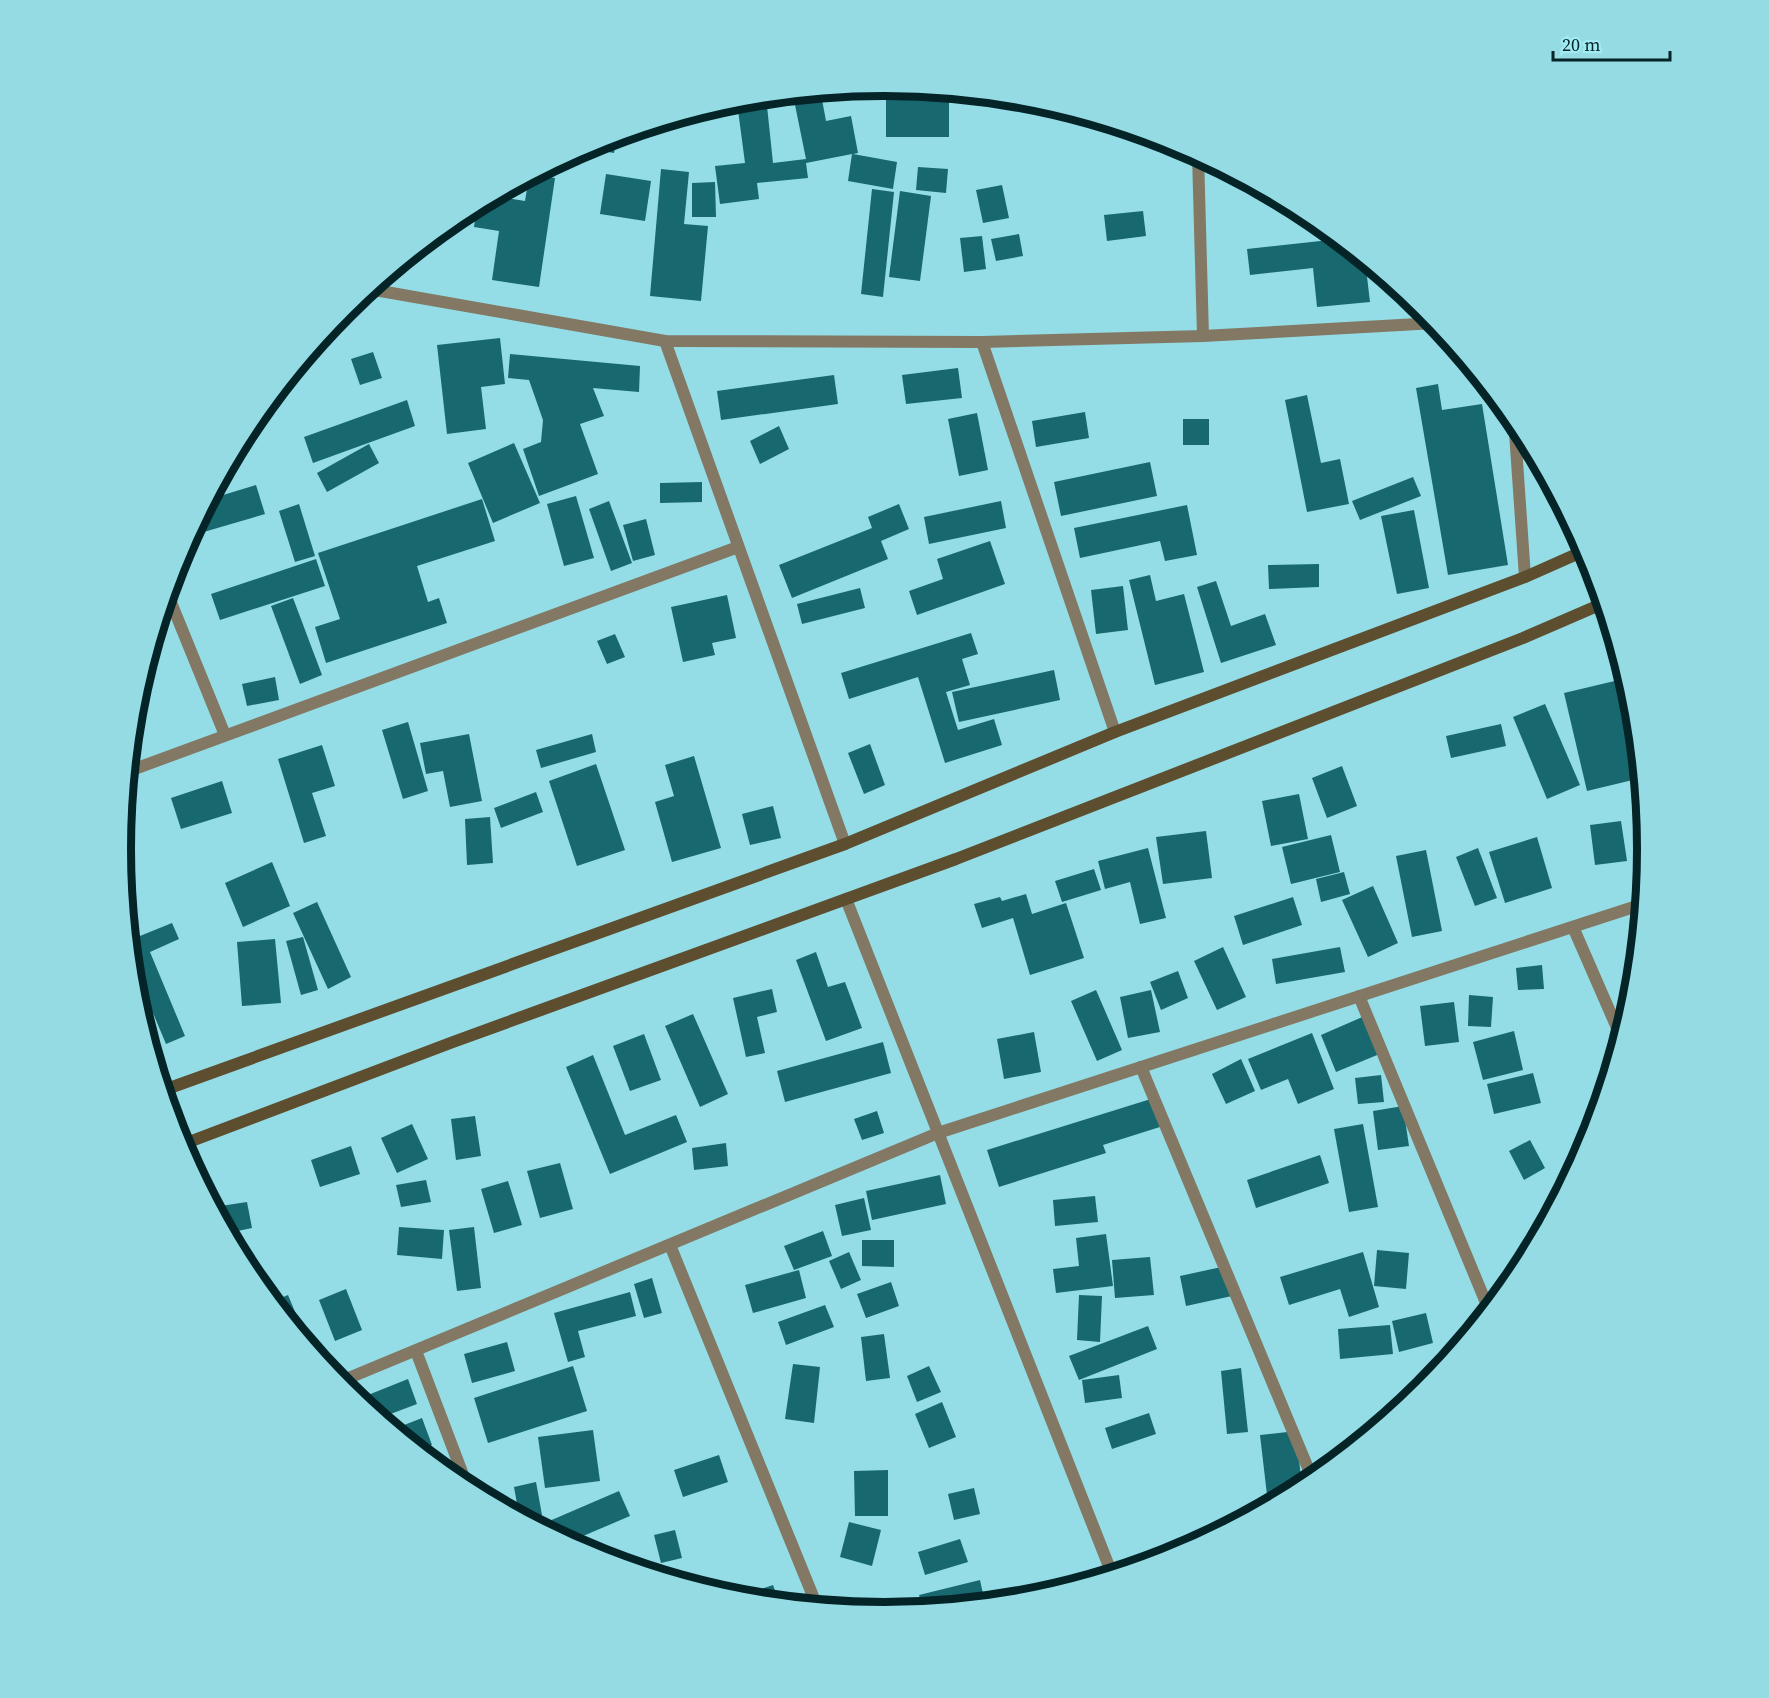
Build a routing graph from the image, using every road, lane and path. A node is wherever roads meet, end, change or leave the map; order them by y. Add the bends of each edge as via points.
1 (1198, 165) edge
2 (380, 291) edge
3 (1423, 324) edge
4 (1203, 336) junction
5 (664, 341) junction
6 (982, 342) junction
7 (1515, 438) edge
8 (738, 547) junction
9 (1577, 554) edge
10 (1525, 577) junction
11 (172, 605) edge
12 (1598, 606) edge
13 (1115, 732) junction
14 (225, 735) junction
15 (136, 768) edge
16 (845, 844) junction
17 (846, 899) junction
18 (1635, 906) edge
19 (1573, 927) junction
20 (1359, 996) junction
21 (1616, 1025) edge
22 (1141, 1067) junction
23 (170, 1088) edge
24 (938, 1133) junction
25 (191, 1141) edge
26 (670, 1245) junction
27 (1486, 1302) edge
28 (416, 1351) junction
29 (349, 1378) edge
30 (1309, 1471) edge
31 (462, 1472) edge
32 (1109, 1567) edge
33 (814, 1598) edge

1 - 4 street
2 - 5 street
3 - 4 street
4 - 6 street
5 - 6 street
5 - 8 street
6 - 13 street
7 - 10 street
8 - 14 street
8 - 16 street
9 - 10 street
10 - 13 street
11 - 14 street
12 - 17 street
13 - 16 street
14 - 15 street
16 - 23 street
17 - 24 street
17 - 25 street
18 - 19 street
19 - 20 street
19 - 21 street
20 - 22 street
20 - 27 street
22 - 24 street
22 - 30 street
24 - 26 street
24 - 32 street
26 - 28 street
26 - 33 street
28 - 29 street
28 - 31 street

